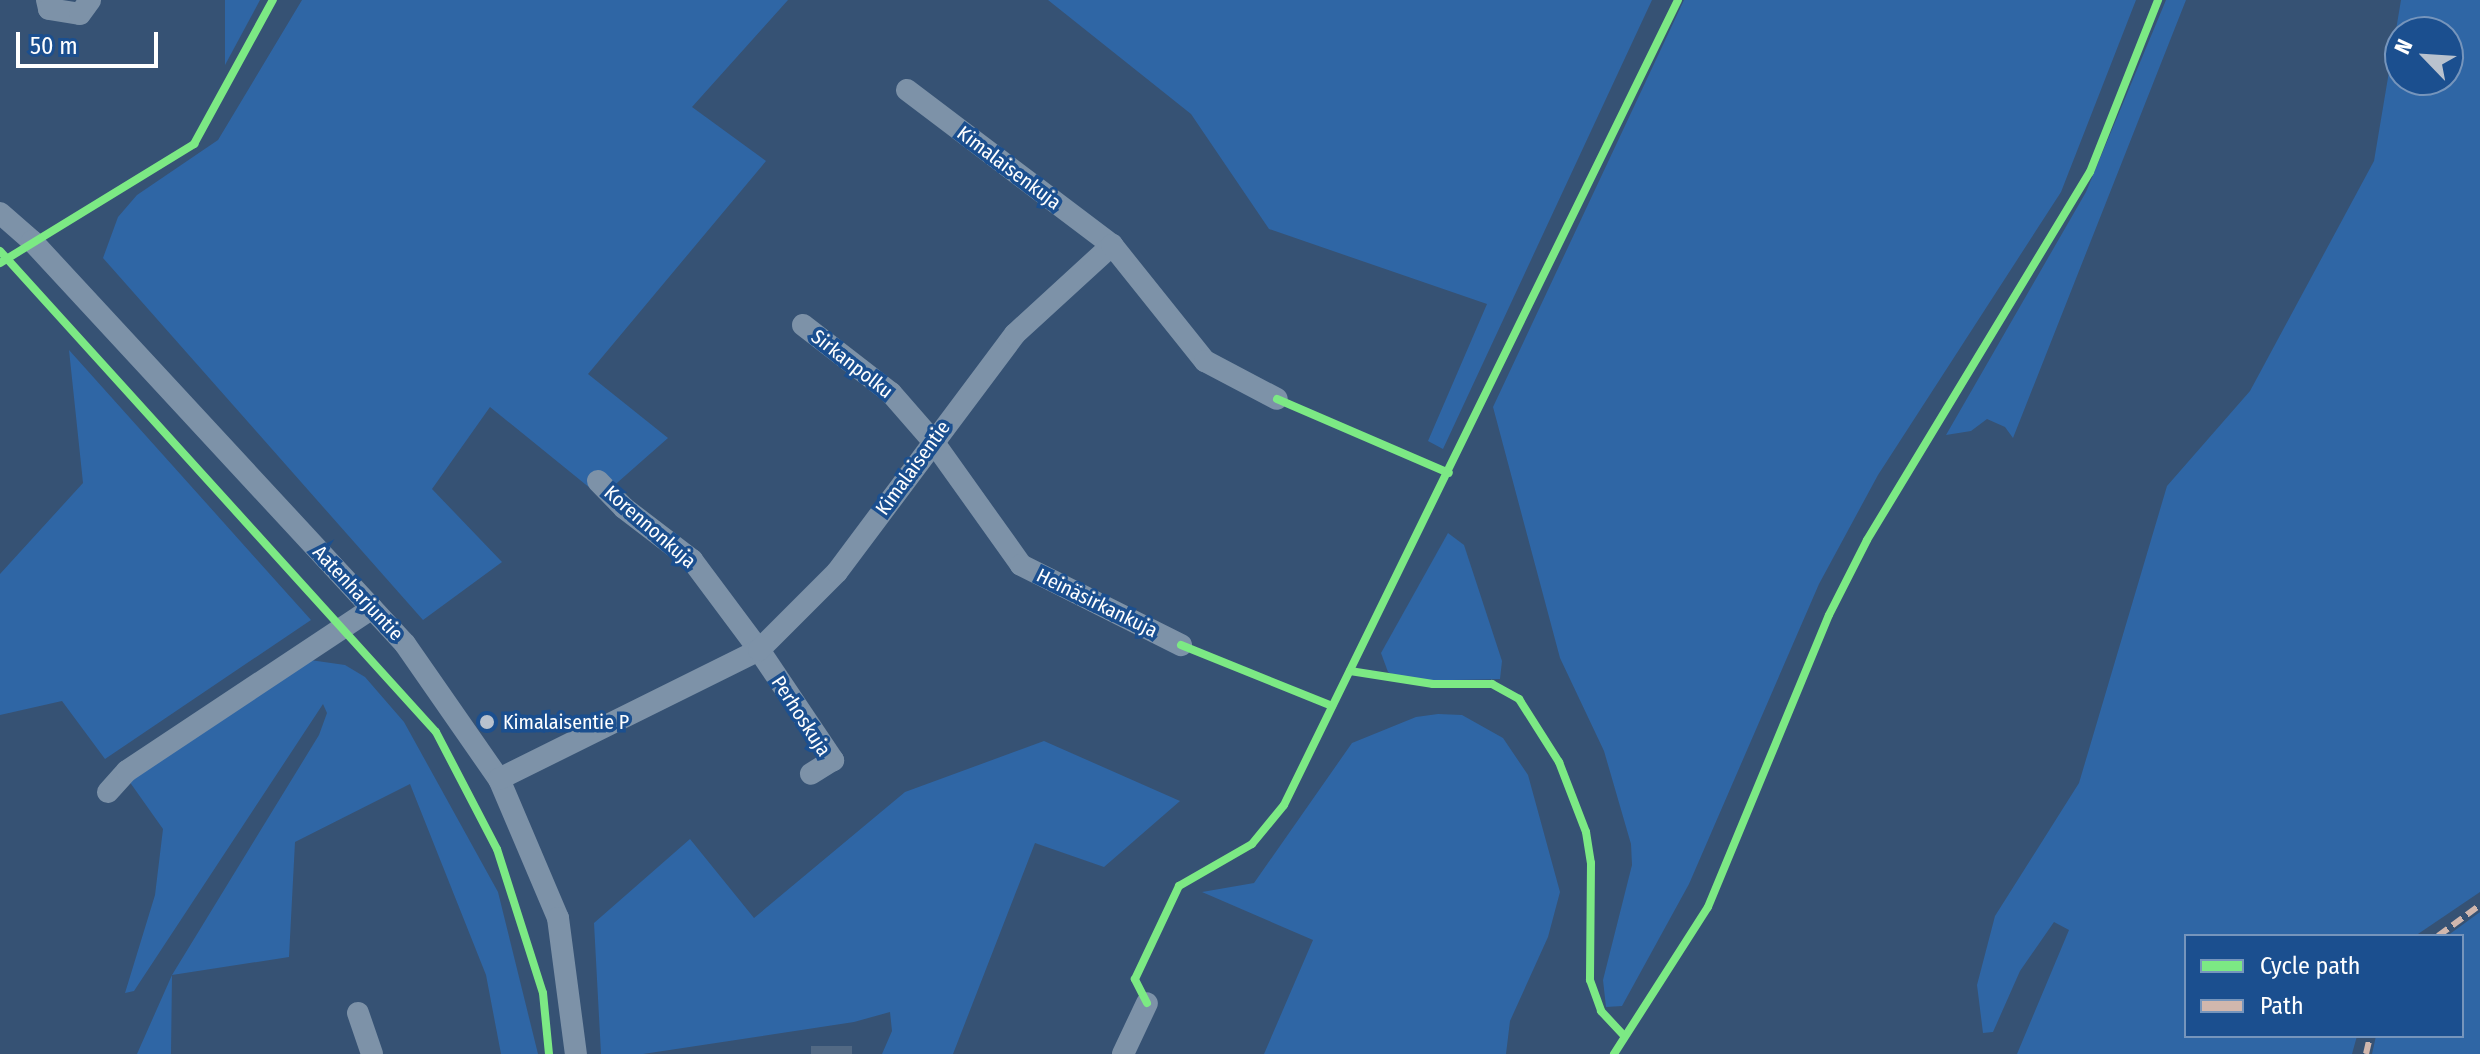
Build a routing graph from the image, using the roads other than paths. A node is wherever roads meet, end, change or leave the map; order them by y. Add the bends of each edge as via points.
1 (47, 0) edge
2 (90, 0) edge
3 (907, 90) dead end
4 (0, 213) edge
5 (1112, 245) junction
6 (803, 325) dead end
7 (1277, 399) dead end
8 (932, 440) junction
9 (598, 481) dead end
10 (372, 608) junction
11 (1181, 645) dead end
12 (759, 650) junction
13 (811, 774) dead end
14 (499, 779) junction
15 (108, 792) dead end
16 (1147, 1003) dead end
17 (358, 1013) dead end
18 (372, 1054) edge
19 (576, 1054) edge
20 (1123, 1054) edge

1 - 2 street via 49,9 80,14
3 - 5 street, Kimalaisenkuja
4 - 10 street, Aatenharjuntie via 32,241
5 - 7 street via 1205,361
5 - 8 street, Kimalaisentie via 1015,334
6 - 8 street, Sirkanpolku via 891,393
8 - 11 street, Heinäsirkankuja via 1021,565
8 - 12 street, Kimalaisentie via 837,572
9 - 12 street, Korennonkuja via 692,560
10 - 14 street, Aatenharjuntie via 405,644
10 - 15 street via 127,771
12 - 13 street, Perhoskuja via 833,760
12 - 14 street, Kimalaisentie
14 - 19 street, Aatenharjuntie via 558,918
16 - 20 street
17 - 18 street

